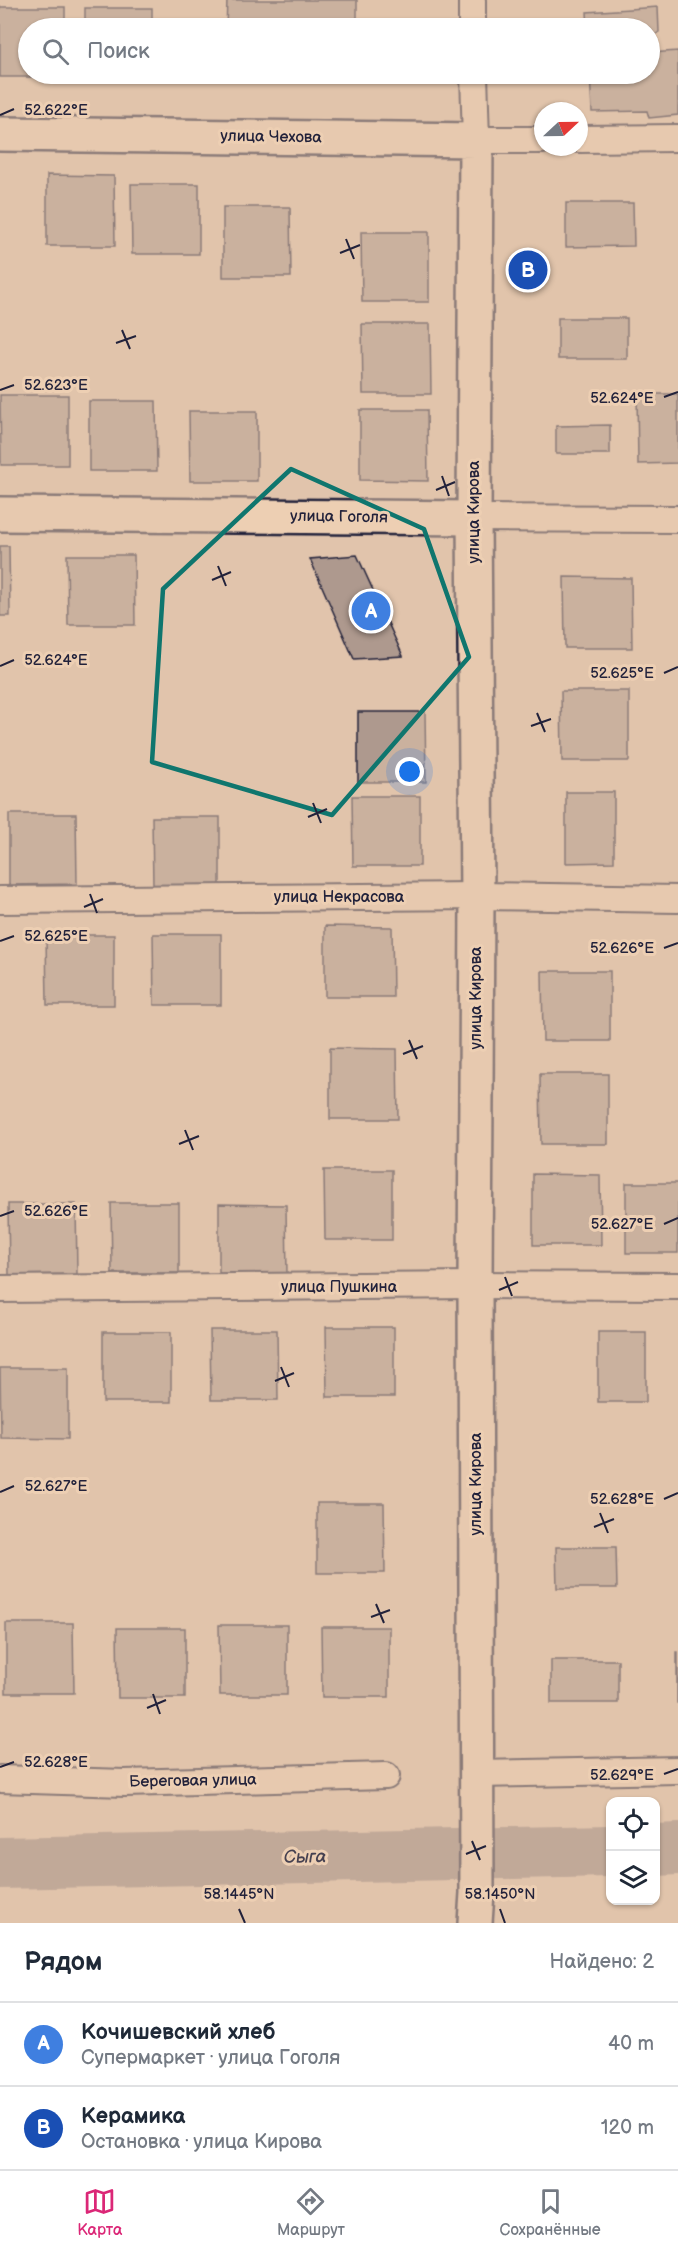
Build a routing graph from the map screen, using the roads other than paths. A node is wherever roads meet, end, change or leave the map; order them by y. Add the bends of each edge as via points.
1 (472, 0) edge
2 (472, 18) edge
3 (474, 84) edge
4 (0, 134) edge
5 (678, 138) edge
6 (588, 139) edge
7 (476, 140) junction
8 (534, 140) edge
9 (0, 514) edge
10 (474, 518) junction
11 (678, 519) edge
12 (477, 896) junction
13 (678, 899) edge
14 (0, 900) edge
15 (475, 1285) junction
16 (678, 1286) edge
17 (0, 1289) edge
18 (678, 1770) edge
19 (476, 1774) junction
20 (386, 1776) dead end
21 (0, 1779) edge
22 (476, 1908) edge

1 - 2 street
3 - 7 street, улица Кирова
4 - 7 main road, улица Чехова
5 - 6 street
7 - 8 street, улица Чехова
7 - 10 main road, улица Кирова
9 - 10 main road, улица Гоголя
10 - 11 street, улица Гоголя
10 - 12 main road, улица Кирова
12 - 13 street, улица Некрасова
12 - 14 street, улица Некрасова
12 - 15 main road, улица Кирова
15 - 16 street, улица Пушкина
15 - 17 street, улица Пушкина
15 - 19 main road, улица Кирова
18 - 19 street
19 - 22 main road, улица Кирова
20 - 21 street, Береговая улица via 126,1783

